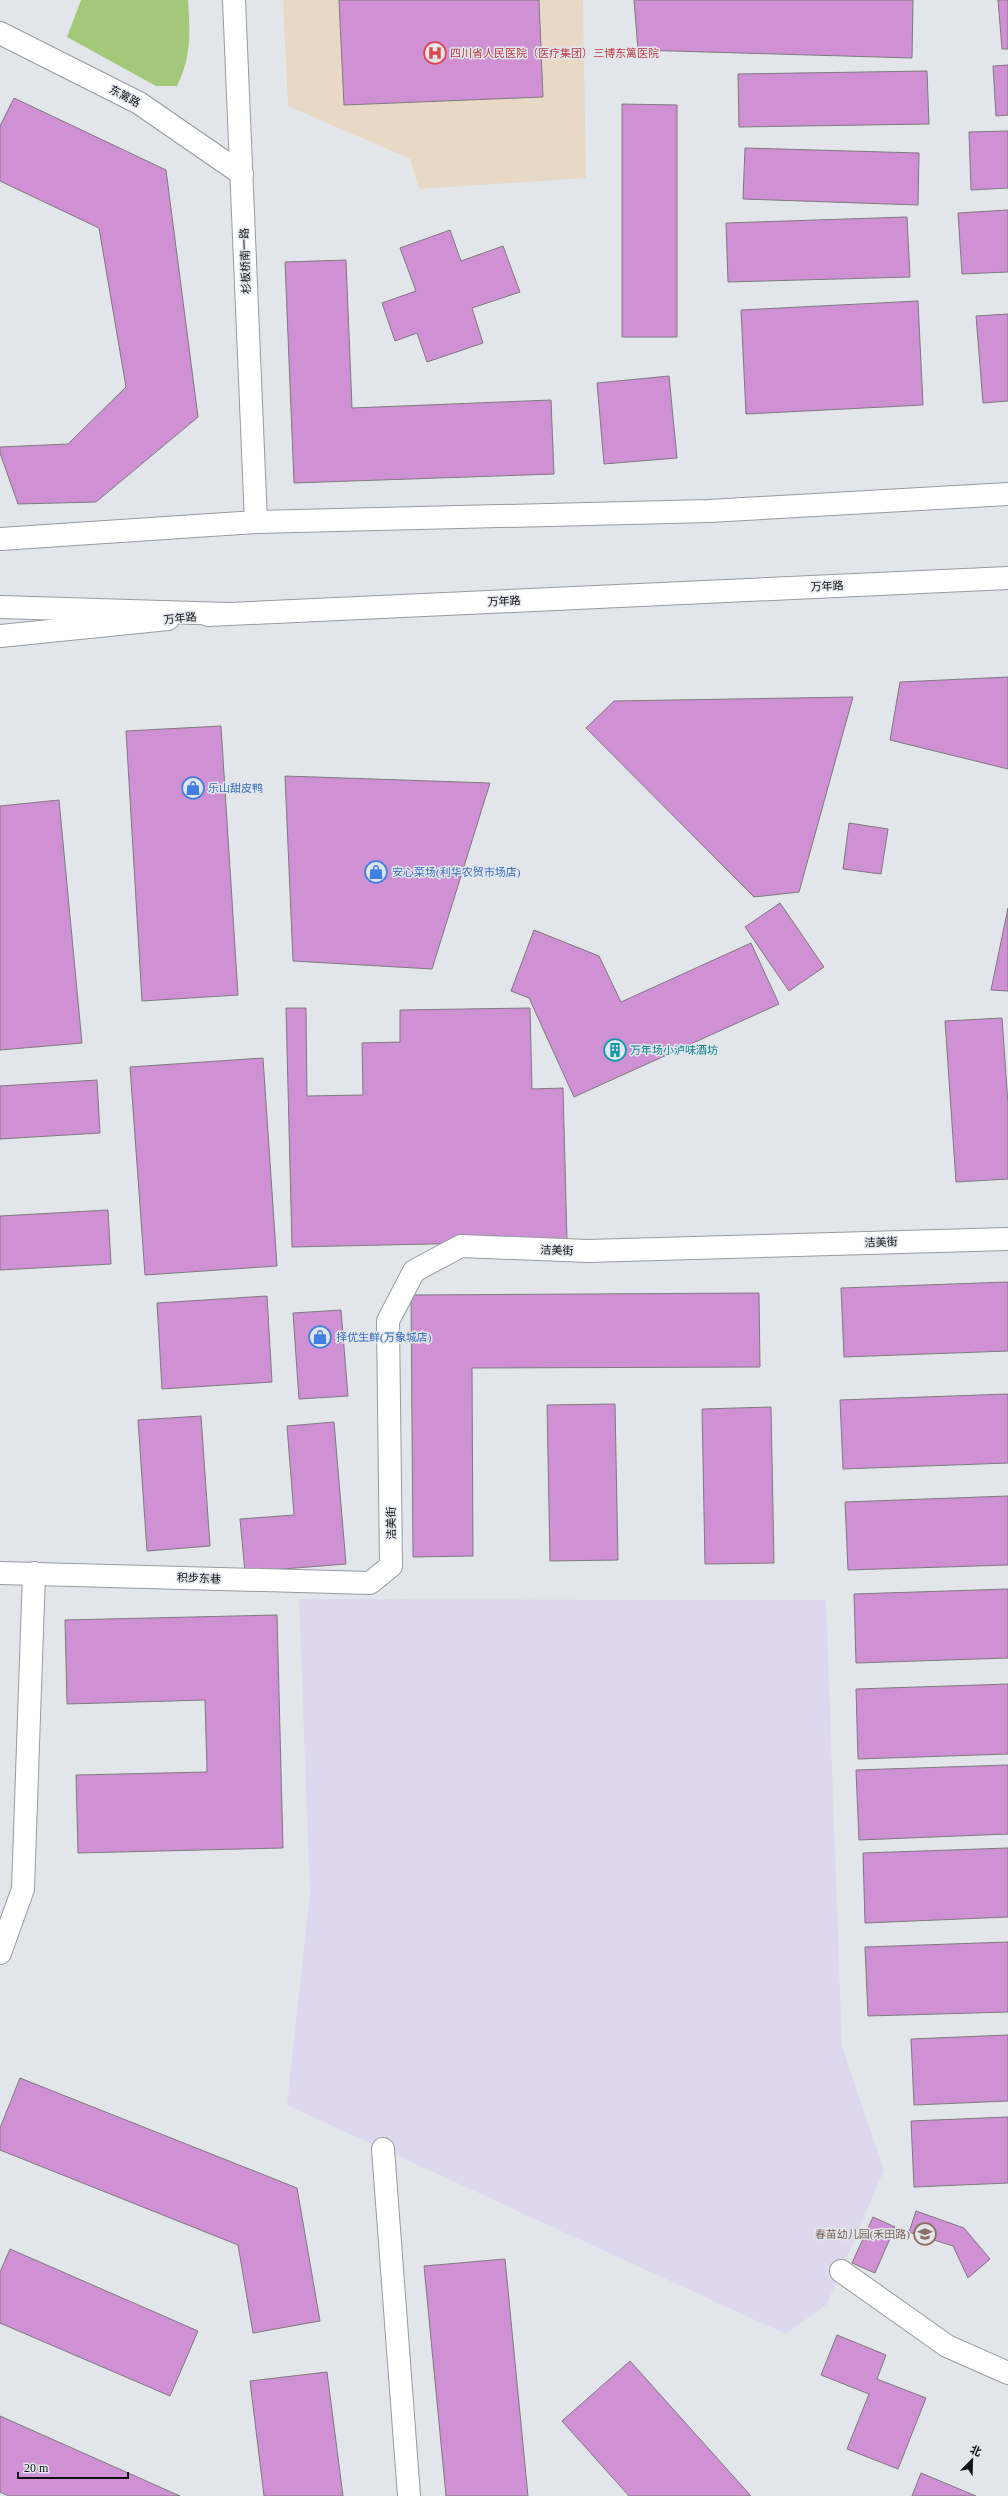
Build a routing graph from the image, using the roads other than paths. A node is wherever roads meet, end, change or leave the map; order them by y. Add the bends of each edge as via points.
1 (234, 0) edge
2 (0, 33) edge
3 (242, 174) junction
4 (1008, 494) edge
5 (256, 522) junction
6 (0, 539) edge
7 (1008, 578) edge
8 (0, 607) edge
9 (227, 614) junction
10 (0, 636) edge
11 (1008, 1239) edge
12 (391, 1566) joint
13 (0, 1573) edge
14 (34, 1573) junction
15 (0, 1953) edge
16 (383, 2149) dead end
17 (841, 2271) dead end
18 (1008, 2373) edge
19 (409, 2496) edge

1 - 3 main road, 杉板桥南一路
2 - 3 main road, 东篱路 via 139,103
3 - 5 main road, 杉板桥南一路
4 - 5 main road via 709,511
5 - 6 main road
7 - 9 main road, 万年路
8 - 9 main road
9 - 10 main road, 万年路
11 - 12 main road, 洁美街 via 588,1251 460,1246 414,1271 388,1322
12 - 14 main road, 积步东巷 via 370,1583
13 - 14 main road, 积步东巷
14 - 15 main road via 23,1889
16 - 19 main road
17 - 18 main road via 947,2346

